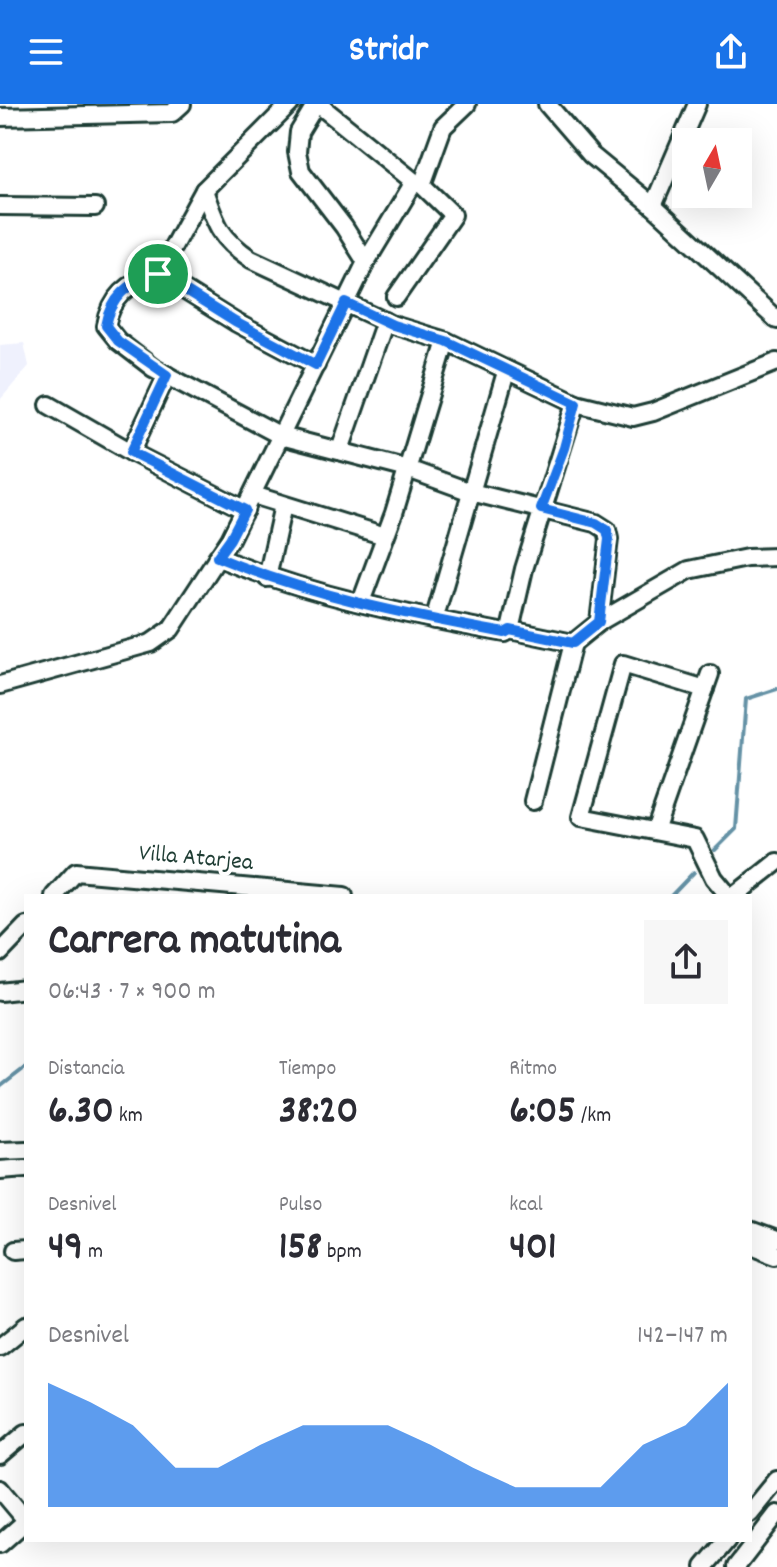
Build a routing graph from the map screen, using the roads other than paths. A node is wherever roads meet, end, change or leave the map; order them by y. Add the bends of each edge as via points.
1 (70, 104) edge
2 (182, 104) edge
3 (290, 104) edge
4 (317, 104) edge
5 (467, 104) edge
6 (547, 104) edge
7 (697, 104) edge
8 (0, 117) edge
9 (57, 118) junction
10 (204, 190) junction
11 (0, 206) edge
12 (653, 206) junction
13 (95, 207) dead end
14 (366, 262) junction
15 (158, 274) junction
16 (396, 297) dead end
17 (346, 303) junction
18 (777, 320) edge
19 (385, 321) junction
20 (446, 341) junction
21 (777, 362) edge
22 (316, 365) junction
23 (506, 372) junction
24 (167, 375) junction
25 (576, 403) junction
26 (49, 405) dead end
27 (281, 436) junction
28 (340, 450) junction
29 (131, 452) junction
30 (408, 469) junction
31 (471, 492) junction
32 (249, 503) junction
33 (283, 505) junction
34 (541, 509) junction
35 (385, 536) junction
36 (217, 557) junction
37 (777, 557) edge
38 (267, 578) junction
39 (361, 602) junction
40 (434, 620) junction
41 (599, 622) junction
42 (510, 630) junction
43 (573, 643) junction
44 (0, 685) edge
45 (533, 801) dead end
46 (655, 831) junction
47 (777, 862) edge
48 (56, 894) edge
49 (322, 894) edge
50 (730, 894) edge
51 (735, 894) edge
52 (20, 940) edge
53 (0, 953) edge
54 (24, 989) edge
55 (0, 992) edge
56 (24, 1150) edge
57 (0, 1151) edge
58 (24, 1168) edge
59 (0, 1170) edge
60 (752, 1231) edge
61 (777, 1240) edge
62 (752, 1246) edge
63 (777, 1255) edge
64 (24, 1328) edge
65 (0, 1347) edge
66 (24, 1435) edge
67 (0, 1455) edge
68 (0, 1489) edge
69 (773, 1492) edge
70 (752, 1511) edge
71 (777, 1514) edge
72 (24, 1519) edge
73 (24, 1522) edge
74 (3, 1533) edge
75 (723, 1545) edge
76 (738, 1566) edge
77 (704, 1567) edge

1 - 9 street
2 - 9 street via 172,113
3 - 10 street
4 - 14 street via 299,132 301,171
4 - 14 street via 412,180
5 - 16 street via 443,127 422,185 453,215
6 - 12 street via 591,155
7 - 12 street
8 - 9 street
10 - 15 street
10 - 17 street via 217,229 231,246
11 - 13 street
12 - 18 street
14 - 17 street
15 - 22 street
15 - 24 street via 137,279 109,307 106,326 118,341
17 - 19 street
17 - 22 street
19 - 20 street
19 - 28 street
20 - 23 street
20 - 30 street
21 - 25 street via 633,417
22 - 27 street
23 - 25 street
23 - 31 street
24 - 27 street
24 - 29 street
25 - 34 street
26 - 29 street
27 - 28 street
27 - 32 street
28 - 30 street
29 - 32 street
30 - 31 street
30 - 35 street
31 - 34 street
31 - 40 street
32 - 33 street
32 - 36 street
33 - 35 street
33 - 38 street
34 - 41 street via 607,530
34 - 42 street
35 - 39 street
36 - 38 street
36 - 44 street via 171,629 151,643
37 - 41 street via 689,570
38 - 39 street
39 - 40 street
40 - 42 street
41 - 43 street
42 - 43 street
43 - 45 street
46 - 46 street via 581,817 623,664 708,682
46 - 50 street via 695,839 714,878
47 - 51 street
48 - 49 street, Villa Atarjea via 76,872
52 - 53 street
54 - 55 street
56 - 57 street
58 - 59 street
60 - 61 street
62 - 63 street
64 - 65 street
66 - 67 street
68 - 72 street
69 - 70 street
71 - 76 street
73 - 74 street
75 - 76 street
75 - 77 street

